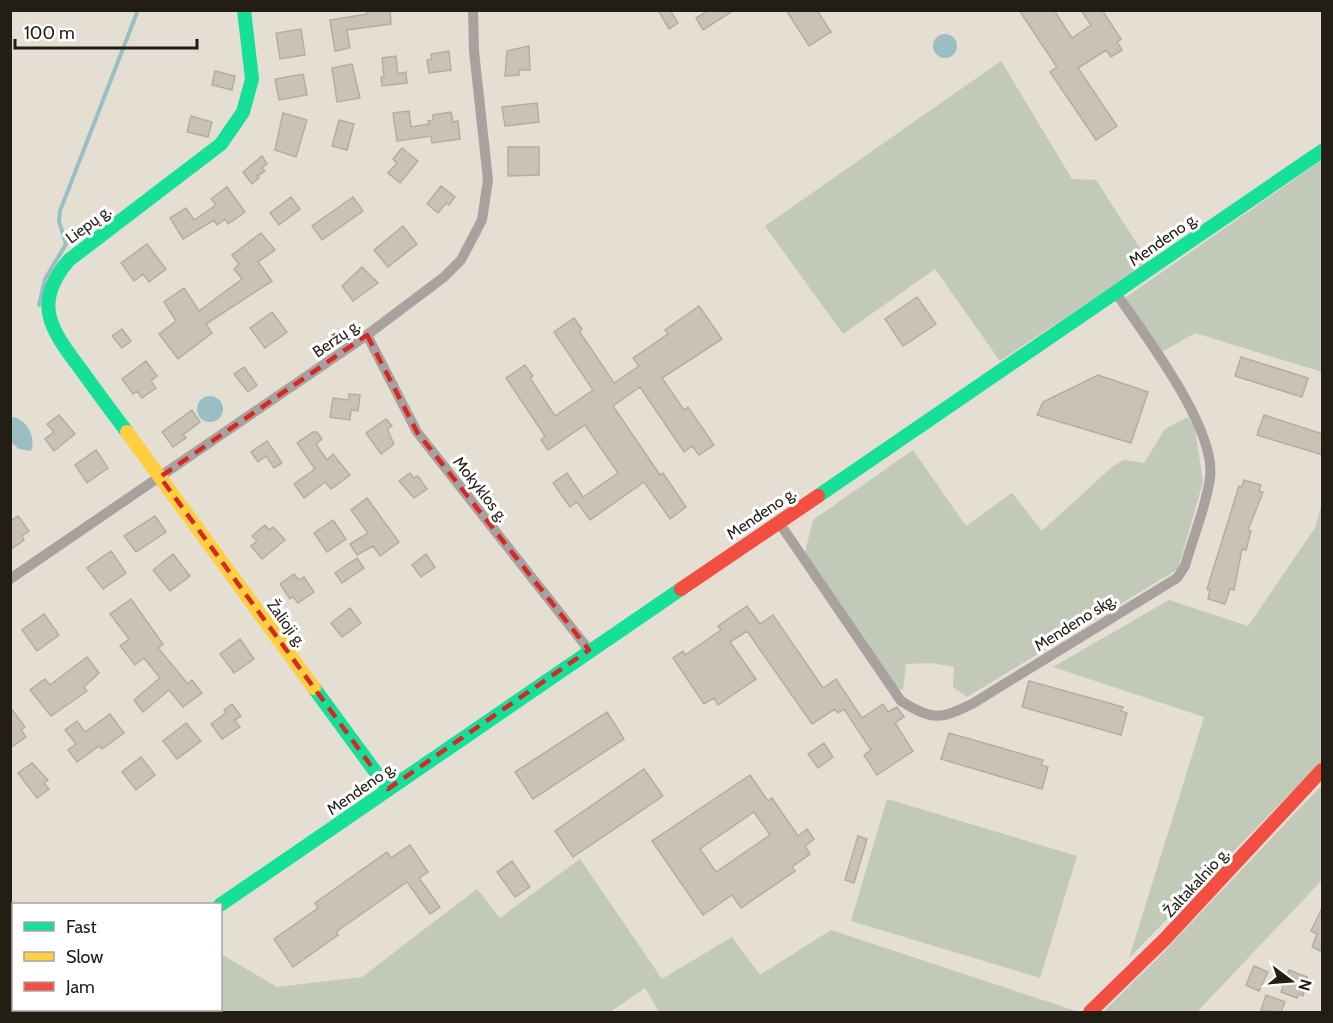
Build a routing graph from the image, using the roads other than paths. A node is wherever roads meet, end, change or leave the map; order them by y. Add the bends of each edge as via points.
1 (244, 10) edge
2 (473, 10) edge
3 (1323, 151) edge
4 (1116, 293) junction
5 (367, 335) junction
6 (160, 477) junction
7 (778, 521) junction
8 (10, 579) edge
9 (590, 650) junction
10 (1323, 770) edge
11 (388, 789) junction
12 (222, 904) edge
13 (1090, 1012) edge

1 - 6 street, Liepų g. via 252,79 243,112 221,144 69,260 56,273 50,289 47,307 54,333
2 - 5 street, Beržų g. via 488,180 482,219 461,260
3 - 4 street, Mendeno g.
4 - 7 street, Mendeno g.
4 - 7 street, Mendeno skg. via 1193,413 1209,453 1210,477 1185,566 1176,578 972,704 944,717 921,712 901,701
5 - 6 street, Beržų g.
5 - 9 street, Mokyklos g. via 417,432
6 - 8 street, Beržų g.
6 - 11 street, Žalioji g.
7 - 9 street, Mendeno g.
9 - 11 street, Mendeno g.
10 - 13 street, Žaltakalnio g. via 1165,939
11 - 12 street, Mendeno g.

